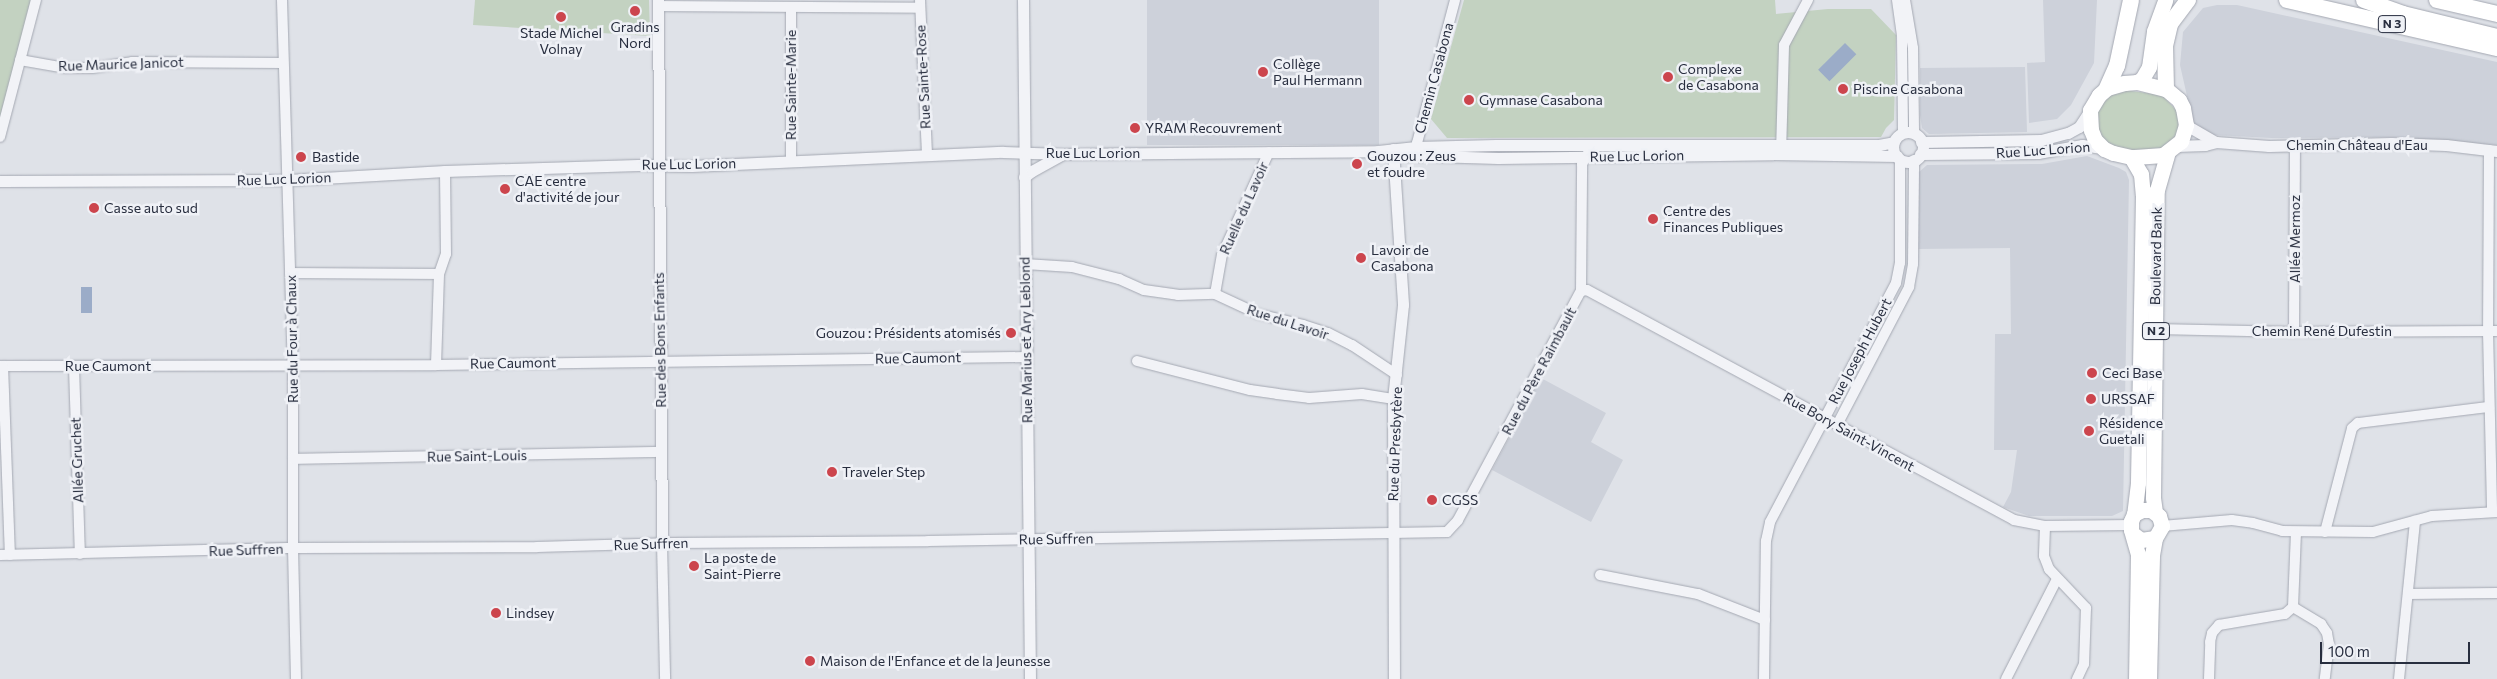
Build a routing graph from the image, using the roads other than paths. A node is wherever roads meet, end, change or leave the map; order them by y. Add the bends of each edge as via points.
1 (36, 0) edge
2 (282, 0) edge
3 (1022, 0) edge
4 (1455, 0) edge
5 (1808, 0) edge
6 (2131, 0) edge
7 (2165, 0) edge
8 (2188, 0) edge
9 (2287, 0) edge
10 (2364, 0) edge
11 (2437, 0) edge
12 (1903, 1) edge
13 (658, 3) edge
14 (920, 4) edge
15 (791, 8) junction
16 (2497, 14) edge
17 (2497, 37) edge
18 (2153, 42) junction
19 (2497, 48) edge
20 (20, 60) junction
21 (283, 63) junction
22 (2137, 82) junction
23 (2107, 88) junction
24 (2166, 89) junction
25 (2090, 110) junction
26 (2186, 124) junction
27 (1913, 136) junction
28 (0, 137) edge
29 (1894, 142) junction
30 (2216, 142) junction
31 (2295, 146) junction
32 (1596, 147) junction
33 (2104, 149) junction
34 (2172, 149) junction
35 (1781, 150) junction
36 (2493, 150) edge
37 (1416, 151) junction
38 (1269, 152) junction
39 (1393, 152) junction
40 (1024, 153) junction
41 (927, 154) junction
42 (1063, 154) junction
43 (1584, 156) junction
44 (1917, 157) junction
45 (2131, 157) junction
46 (1898, 158) junction
47 (791, 162) junction
48 (659, 165) junction
49 (445, 172) junction
50 (1394, 177) junction
51 (1024, 178) junction
52 (288, 180) junction
53 (0, 181) edge
54 (2492, 228) edge
55 (1025, 264) junction
56 (290, 273) junction
57 (439, 274) junction
58 (1581, 290) junction
59 (1216, 294) junction
60 (2156, 329) junction
61 (2492, 331) edge
62 (2294, 332) junction
63 (1026, 357) junction
64 (661, 360) junction
65 (1137, 361) dead end
66 (293, 365) junction
67 (436, 365) junction
68 (2, 366) edge
69 (74, 367) junction
70 (1397, 375) junction
71 (1393, 400) junction
72 (2489, 407) junction
73 (1824, 419) junction
74 (1837, 425) junction
75 (2494, 435) edge
76 (661, 452) junction
77 (294, 459) junction
78 (2494, 512) edge
79 (2415, 521) junction
80 (2133, 525) junction
81 (2157, 525) junction
82 (2045, 526) junction
83 (2296, 532) junction
84 (2325, 532) junction
85 (1393, 533) junction
86 (1029, 540) junction
87 (662, 543) junction
88 (293, 548) junction
89 (80, 554) junction
90 (5, 555) edge
91 (1600, 575) dead end
92 (2057, 579) junction
93 (2497, 593) edge
94 (2408, 594) junction
95 (2292, 607) junction
96 (1765, 620) junction
97 (296, 679) edge
98 (665, 679) edge
99 (1030, 679) edge
100 (1394, 679) edge
101 (1764, 679) edge
102 (2006, 679) edge
103 (2077, 679) edge
104 (2136, 679) edge
105 (2149, 679) edge
106 (2209, 679) edge
107 (2326, 679) edge
108 (2399, 679) edge

1 - 20 street
2 - 21 street, Rue du Four à Chaux
3 - 40 street, Rue Marius et Ary Leblond
4 - 37 street, Chemin Casabona
5 - 35 street via 1784,45
6 - 23 highway via 2117,66
7 - 18 main road
8 - 24 highway via 2170,24 2164,55
9 - 19 highway, N 3
10 - 17 highway, N 3 via 2404,14
11 - 16 highway
12 - 27 street via 1902,35
13 - 15 street
13 - 48 street, Rue des Bons Enfants
14 - 15 street
14 - 41 street, Rue Sainte-Rose
15 - 47 street, Rue Sainte-Marie
18 - 22 main road via 2149,67
18 - 24 main road
20 - 21 street, Rue Maurice Janicot via 66,68 132,62
20 - 28 street
21 - 52 street, Rue du Four à Chaux
22 - 23 main road
22 - 24 main road
23 - 25 main road
24 - 26 main road via 2180,100
25 - 27 street, Rue Luc Lorion via 2079,126 2068,133 2041,140
25 - 33 main road via 2090,130
26 - 30 street
26 - 34 main road, N 2 via 2181,141
27 - 29 street
27 - 44 street
29 - 35 street, Rue Luc Lorion via 1879,146
29 - 46 street
30 - 31 street, Chemin Château d'Eau
30 - 34 street, Chemin Château d'Eau
31 - 36 street, Chemin Château d'Eau via 2391,143
31 - 62 street, Allée Mermoz
32 - 35 street, Rue Luc Lorion
32 - 37 street, Rue Luc Lorion via 1496,145
32 - 43 street
33 - 44 street, Rue Luc Lorion via 2082,145 2038,153
33 - 45 main road
34 - 45 main road via 2152,157
34 - 60 main road, Boulevard Bank / N 2 via 2157,190
35 - 43 street, Rue Luc Lorion
35 - 46 street, Rue Luc Lorion
36 - 54 street
37 - 39 street, Rue Luc Lorion
37 - 43 street, Rue Luc Lorion via 1498,158
37 - 50 street
38 - 39 street, Rue Luc Lorion
38 - 42 street, Rue Luc Lorion
38 - 59 street, Ruelle du Lavoir via 1222,255
39 - 50 street, Rue du Presbytère
40 - 41 street, Rue Luc Lorion
40 - 42 street, Rue Luc Lorion
40 - 51 street, Rue Marius et Ary Leblond
41 - 47 street, Rue Luc Lorion
42 - 51 street
43 - 58 street, Rue du Père Raimbault
44 - 46 street, Rue Luc Lorion
44 - 74 street, Rue Joseph Hubert via 1914,264 1909,287
45 - 80 main road, Boulevard Bank / N 2 via 2141,174 2143,195 2138,482
46 - 73 street, Rue Joseph Hubert via 1900,263 1896,283
47 - 48 street, Rue Luc Lorion
48 - 49 street, Rue Luc Lorion
48 - 64 street, Rue des Bons Enfants
49 - 52 street, Rue Luc Lorion
49 - 57 street via 446,254
50 - 70 street, Rue du Presbytère via 1403,305
51 - 55 street, Rue Marius et Ary Leblond
52 - 53 street, Rue Luc Lorion
52 - 56 street, Rue du Four à Chaux
54 - 61 street
55 - 59 street, Rue du Lavoir via 1072,267 1119,279 1144,290 1178,295
55 - 63 street, Rue Marius et Ary Leblond
56 - 57 street
56 - 66 street, Rue du Four à Chaux
57 - 67 street
58 - 73 street, Rue Bory Saint-Vincent via 1587,290
58 - 85 street, Rue du Père Raimbault via 1458,520 1447,532
59 - 70 street, Rue du Lavoir via 1258,314 1328,333
60 - 62 street, Chemin René Dufestin
60 - 81 main road, Boulevard Bank / N 2 via 2153,493
61 - 62 street, Chemin René Dufestin
61 - 72 street
63 - 64 street, Rue Caumont
63 - 86 street, Rue Marius et Ary Leblond
64 - 67 street, Rue Caumont
64 - 76 street, Rue des Bons Enfants
65 - 71 street via 1250,390 1309,398 1362,394
66 - 67 street, Rue Caumont
66 - 69 street, Rue Caumont
66 - 77 street, Rue du Four à Chaux
68 - 69 street, Rue Caumont
68 - 90 street
69 - 89 street, Allée Gruchet
70 - 71 street, Rue du Presbytère
71 - 85 street, Rue du Presbytère
72 - 75 street
72 - 84 street via 2358,423 2352,428
73 - 74 street, Rue Bory Saint-Vincent
73 - 96 street, Rue Joseph Hubert via 1770,522 1766,541
74 - 82 street, Rue Bory Saint-Vincent via 2014,520
75 - 78 street
76 - 77 street, Rue Saint-Louis
76 - 87 street, Rue des Bons Enfants
77 - 88 street, Rue du Four à Chaux
78 - 79 street via 2452,513
79 - 84 street via 2373,532
79 - 94 street
80 - 81 main road via 2142,510
80 - 81 main road via 2141,540
80 - 82 street, Rue Bory Saint-Vincent
80 - 104 main road, Boulevard Bank / N 2 via 2138,565
81 - 83 street via 2232,520
81 - 105 main road, Boulevard Bank / N 2 via 2152,554
82 - 92 street via 2044,556
83 - 84 street
83 - 95 street
85 - 86 street, Rue Suffren
85 - 100 street, Rue du Presbytère
86 - 87 street, Rue Suffren
86 - 99 street, Rue Marius et Ary Leblond
87 - 88 street, Rue Suffren
87 - 98 street, Rue des Bons Enfants
88 - 89 street, Rue Suffren
88 - 97 street, Rue du Four à Chaux
89 - 90 street, Rue Suffren
91 - 96 street via 1698,594
92 - 102 street
92 - 103 street via 2086,608 2084,664
93 - 94 street
94 - 108 street
95 - 106 street via 2285,614 2219,625 2210,642
95 - 107 street via 2321,624 2327,634
96 - 101 street, Rue Joseph Hubert

